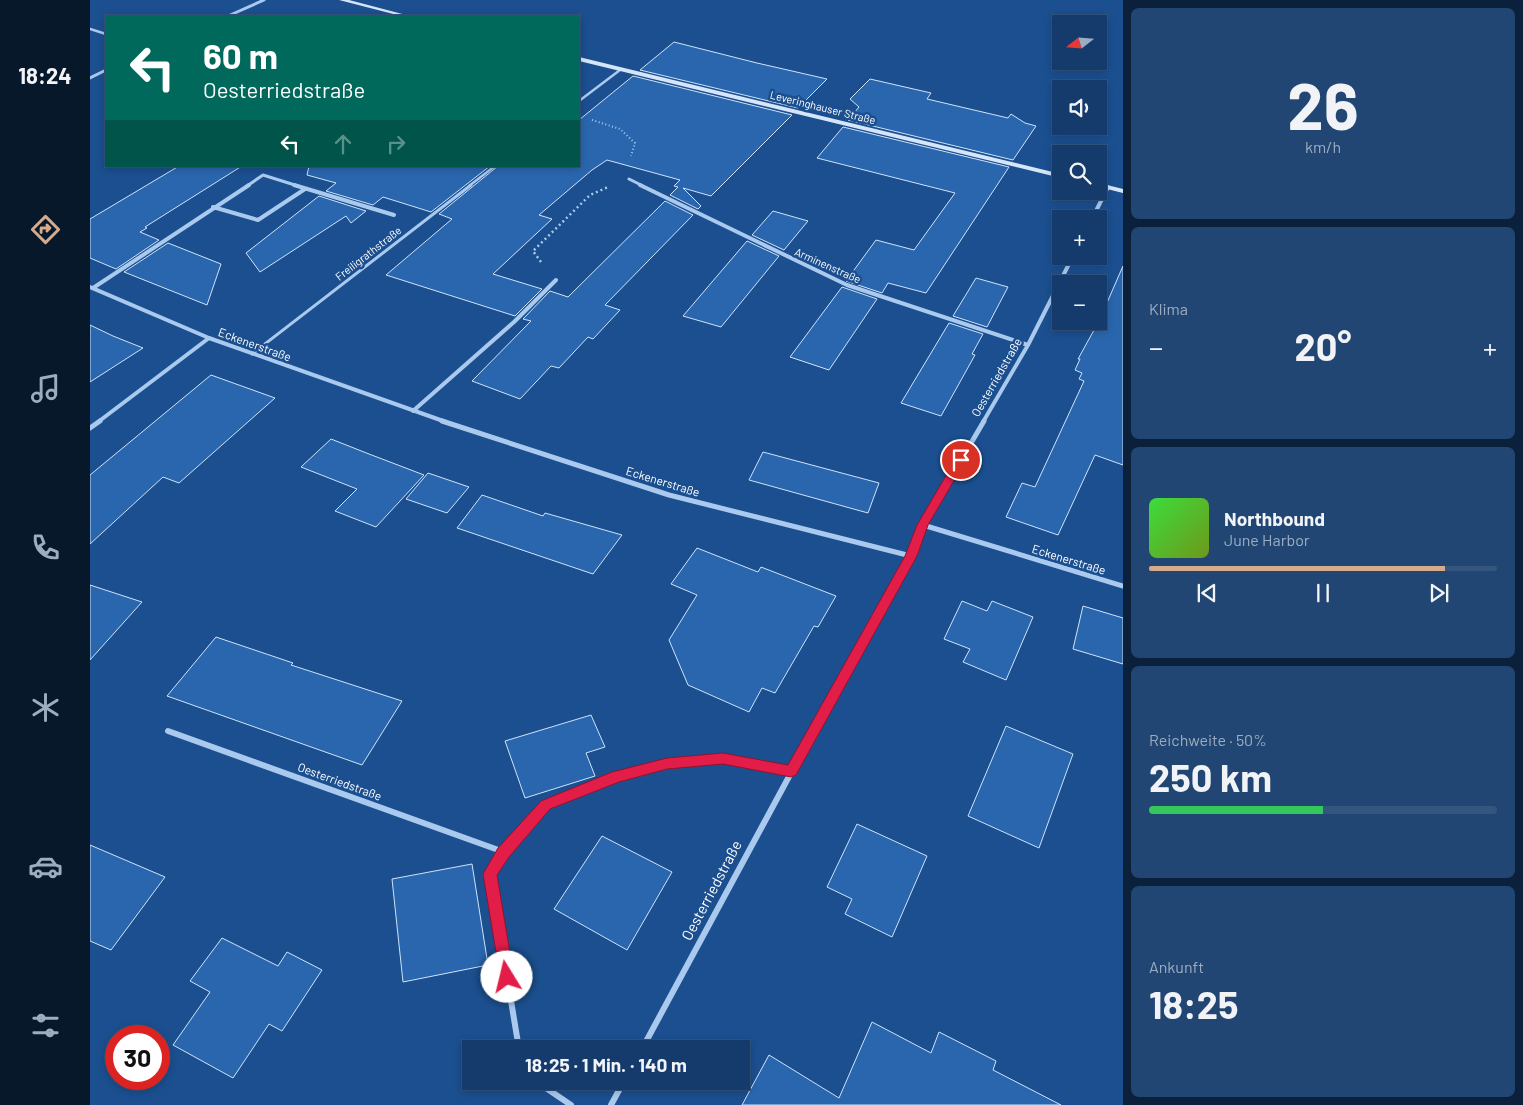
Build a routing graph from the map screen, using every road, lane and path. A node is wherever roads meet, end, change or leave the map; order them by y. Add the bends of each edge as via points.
1 (264, 0) edge
2 (342, 0) edge
3 (230, 15) edge
4 (403, 15) edge
5 (90, 29) edge
6 (105, 34) edge
7 (580, 59) edge
8 (105, 70) edge
9 (620, 70) junction
10 (90, 78) edge
11 (580, 100) edge
12 (586, 119) dead end
13 (494, 167) edge
14 (1052, 174) edge
15 (630, 179) junction
16 (1108, 187) joint
17 (305, 189) junction
18 (1123, 191) edge
19 (213, 208) junction
20 (1096, 210) edge
21 (394, 215) dead end
22 (1068, 265) edge
23 (556, 280) joint
24 (92, 288) edge
25 (208, 338) junction
26 (1028, 345) junction
27 (252, 354) junction
28 (414, 411) junction
29 (90, 428) edge
30 (923, 525) junction
31 (911, 556) junction
32 (1123, 586) edge
33 (168, 731) dead end
34 (791, 771) junction
35 (504, 852) junction
36 (516, 1040) edge
37 (647, 1040) edge
38 (548, 1090) edge
39 (620, 1090) edge
40 (571, 1105) edge
41 (612, 1105) edge

1 - 3 street
2 - 4 main road
5 - 6 lane
7 - 9 main road, Leveringhauser Straße
8 - 10 street
9 - 11 lane
9 - 14 main road, Leveringhauser Straße
12 - 15 path via 620,129 635,144 628,164
13 - 27 lane, Freiligrathstraße
15 - 23 path via 590,195 533,251
15 - 26 street, Arminenstraße via 847,285
16 - 18 main road
16 - 20 street
17 - 19 street via 258,220
17 - 19 street, Eckenerstraße via 263,175
17 - 21 street, Eckenerstraße
19 - 24 street, Eckenerstraße
22 - 26 street, Oesterriedstraße
23 - 28 street
24 - 25 street, Eckenerstraße
25 - 27 street, Eckenerstraße
25 - 29 street
26 - 30 street, Oesterriedstraße
27 - 28 street, Eckenerstraße
28 - 31 street, Eckenerstraße via 669,494
30 - 31 street, Oesterriedstraße
30 - 32 street, Eckenerstraße
31 - 34 street, Oesterriedstraße
33 - 35 street, Oesterriedstraße
34 - 35 street via 723,758 667,763 617,776 546,805
34 - 37 street, Oesterriedstraße
35 - 36 street via 490,874
38 - 40 street
39 - 41 street

